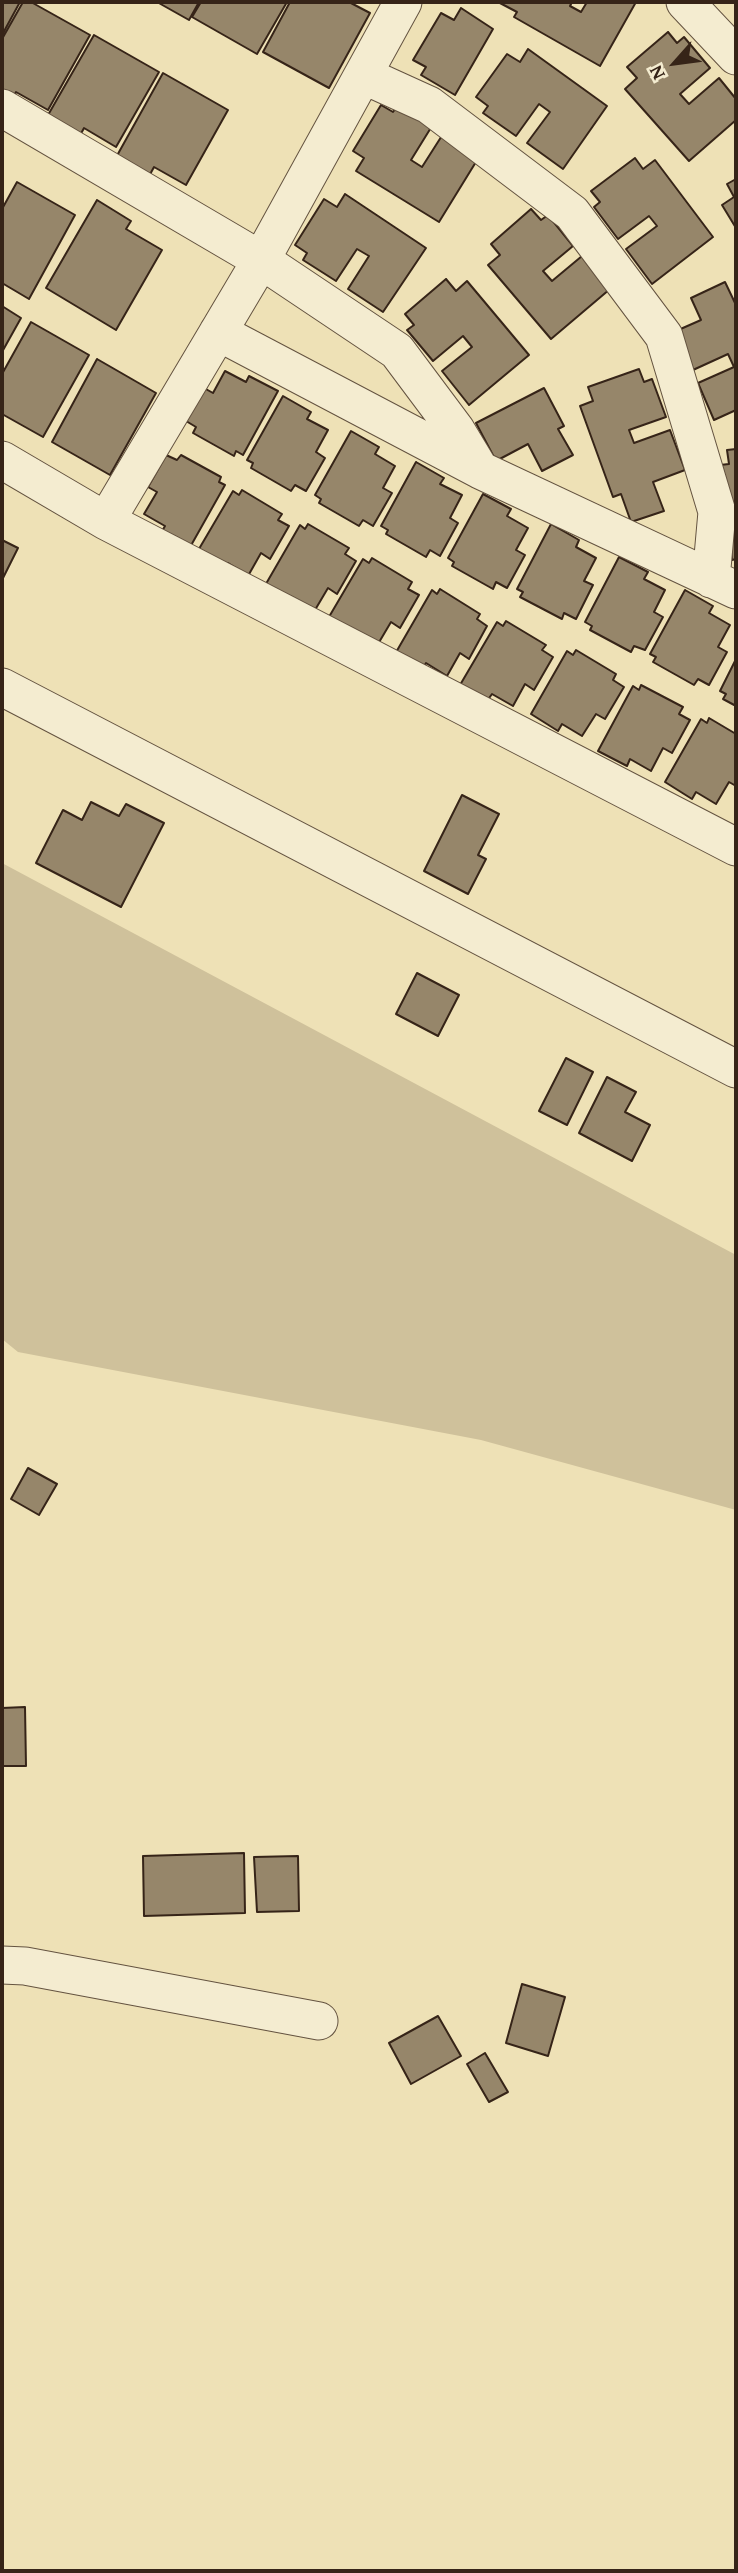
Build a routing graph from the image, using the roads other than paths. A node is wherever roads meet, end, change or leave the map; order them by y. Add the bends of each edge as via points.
1 (403, 2) edge
2 (685, 2) edge
3 (736, 56) edge
4 (363, 75) junction
5 (2, 108) edge
6 (261, 260) junction
7 (218, 332) junction
8 (2, 460) edge
9 (480, 470) junction
10 (106, 521) junction
11 (724, 585) edge
12 (2, 687) edge
13 (736, 847) edge
14 (736, 1069) edge
15 (2, 1965) edge
16 (318, 2021) dead end

1 - 4 street
2 - 3 street
4 - 6 street
4 - 11 street via 429,105 572,213 664,336 717,512
5 - 6 street
6 - 7 street
6 - 9 street via 397,351
7 - 9 street
7 - 10 street
8 - 10 street
9 - 11 street
10 - 13 street
12 - 14 street
15 - 16 street

